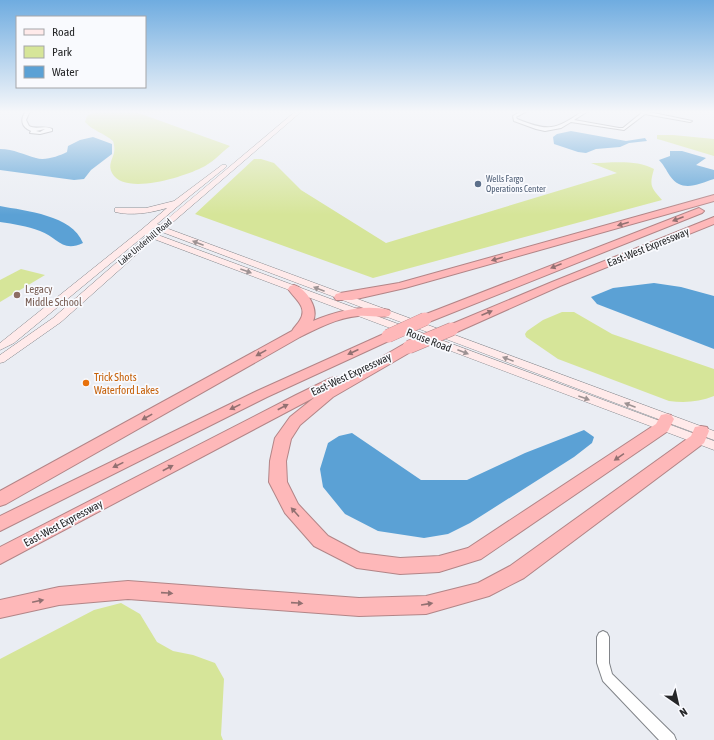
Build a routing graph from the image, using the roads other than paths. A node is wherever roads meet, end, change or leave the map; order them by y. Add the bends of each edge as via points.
1 (251, 146) edge
2 (257, 146) edge
3 (182, 198) junction
4 (714, 198) edge
5 (714, 205) edge
6 (118, 210) dead end
7 (714, 220) edge
8 (156, 227) junction
9 (148, 234) junction
10 (173, 244) junction
11 (133, 252) junction
12 (401, 286) junction
13 (294, 289) junction
14 (340, 297) junction
15 (356, 312) junction
16 (371, 312) junction
17 (385, 313) joint
18 (295, 334) junction
19 (0, 347) edge
20 (409, 347) junction
21 (0, 360) edge
22 (665, 423) junction
23 (707, 438) edge
24 (0, 499) edge
25 (0, 524) edge
26 (0, 556) edge
27 (0, 609) edge
28 (603, 637) dead end
29 (669, 740) edge

1 - 3 street, Lake Underhill Road
2 - 8 street, Lake Underhill Road
3 - 6 street via 154,209 133,212
3 - 8 street, Lake Underhill Road
4 -> 12 highway
5 -> 25 highway, East-West Expressway, bridge via 425,319 262,394
20 -> 7 highway, East-West Expressway, bridge
8 - 9 street, Lake Underhill Road
14 -> 8 street, Rouse Road
9 - 10 street
9 - 11 street, Lake Underhill Road
9 - 19 street, Lake Underhill Road
10 - 11 street via 155,244
10 -> 13 street
11 - 21 street, Lake Underhill Road via 57,320
12 - 14 highway
12 - 16 highway via 375,298
13 - 15 street
13 - 18 highway via 308,305 309,313 307,323
14 - 16 street, Rouse Road
15 - 16 highway
15 - 18 highway via 340,314
16 - 17 highway
16 -> 22 street, Rouse Road
22 -> 17 street, Rouse Road
18 -> 24 highway
22 -> 20 highway via 474,554 439,564 400,566 357,560 321,541 291,508 278,482 278,461 283,438 295,421 328,394
26 -> 20 highway, East-West Expressway via 301,398
22 - 23 street, Rouse Road
27 -> 23 highway via 59,596 128,590 359,607 426,605 482,590 517,572
28 - 29 street via 603,663 607,677

